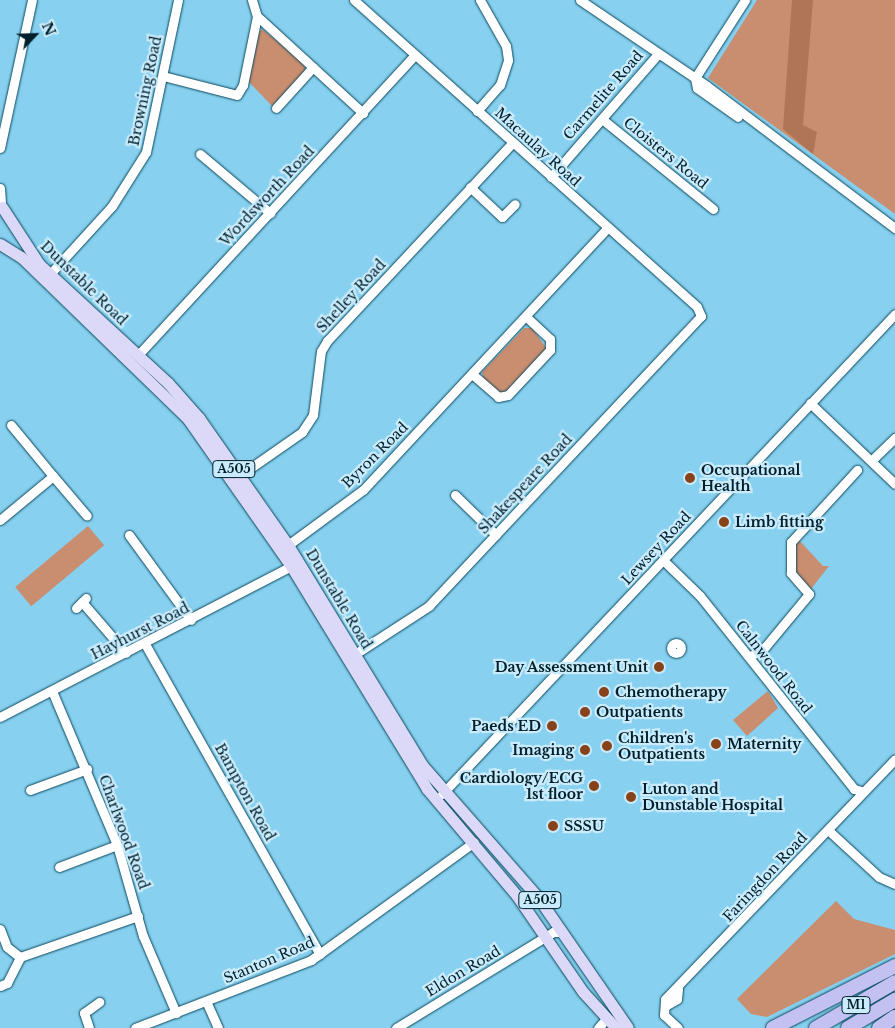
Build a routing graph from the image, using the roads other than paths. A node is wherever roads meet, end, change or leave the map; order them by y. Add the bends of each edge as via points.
1 (32, 0) edge
2 (178, 0) edge
3 (252, 0) edge
4 (354, 0) edge
5 (480, 0) edge
6 (746, 0) edge
7 (585, 2) edge
8 (257, 16) junction
9 (657, 54) junction
10 (416, 56) junction
11 (313, 67) junction
12 (163, 76) junction
13 (695, 78) junction
14 (276, 108) dead end
15 (477, 111) junction
16 (363, 113) junction
17 (602, 119) junction
18 (512, 142) junction
19 (0, 148) edge
20 (200, 154) dead end
21 (551, 177) junction
22 (470, 187) junction
23 (0, 188) edge
24 (1, 203) edge
25 (515, 204) dead end
26 (713, 209) dead end
27 (270, 213) junction
28 (0, 220) edge
29 (608, 227) junction
30 (895, 228) edge
31 (0, 244) edge
32 (50, 274) junction
33 (895, 314) edge
34 (701, 316) joint
35 (526, 317) junction
36 (138, 355) junction
37 (472, 374) junction
38 (810, 404) junction
39 (11, 425) dead end
40 (895, 438) edge
41 (872, 460) junction
42 (857, 470) dead end
43 (52, 476) junction
44 (239, 476) junction
45 (895, 484) edge
46 (455, 495) dead end
47 (87, 516) dead end
48 (0, 520) edge
49 (496, 535) junction
50 (288, 545) junction
51 (125, 547) dead end
52 (663, 560) junction
53 (291, 566) junction
54 (81, 603) dead end
55 (191, 620) junction
56 (145, 644) junction
57 (126, 654) junction
58 (355, 654) junction
59 (749, 657) junction
60 (52, 691) junction
61 (0, 717) edge
62 (895, 759) edge
63 (87, 769) junction
64 (30, 790) dead end
65 (860, 791) junction
66 (440, 796) junction
67 (828, 830) junction
68 (474, 842) junction
69 (117, 845) junction
70 (59, 867) dead end
71 (895, 884) edge
72 (138, 916) junction
73 (0, 929) edge
74 (562, 932) junction
75 (545, 937) junction
76 (320, 954) junction
77 (20, 957) junction
78 (895, 966) edge
79 (895, 982) edge
80 (0, 986) edge
81 (895, 1000) edge
82 (206, 1001) junction
83 (99, 1002) dead end
84 (176, 1013) junction
85 (895, 1017) edge
86 (607, 1018) junction
87 (90, 1028) edge
88 (135, 1028) edge
89 (218, 1028) edge
90 (396, 1028) edge
91 (598, 1028) edge
92 (616, 1028) edge
93 (628, 1028) edge
94 (678, 1028) edge
95 (774, 1028) edge
96 (816, 1028) edge
97 (848, 1028) edge
98 (879, 1028) edge

1 - 19 street
2 - 12 street, Browning Road
3 - 8 street
4 - 10 street, Macaulay Road
5 - 15 street via 506,46 508,60 500,84
6 - 13 street
7 - 9 street
8 - 11 street
8 - 12 street via 237,95
9 - 13 street
9 - 17 street, Carmelite Road
10 - 15 street, Macaulay Road
10 - 16 street, Wordsworth Road
11 - 14 street
11 - 16 street
12 - 32 street, Browning Road via 146,152 130,184
13 - 30 street
15 - 18 street, Macaulay Road
16 - 27 street, Wordsworth Road
17 - 21 street, Carmelite Road
17 - 26 street, Cloisters Road
18 - 21 street, Macaulay Road
18 - 22 street, Shelley Road
20 - 27 street
21 - 29 street, Macaulay Road
22 - 25 street via 502,217
22 - 44 street, Shelley Road via 327,341 321,351 313,415 302,432
23 - 24 street
24 - 28 main road
24 - 32 main road, Dunstable Road / A505 via 15,234
27 - 36 street, Wordsworth Road
29 - 34 street, Macaulay Road via 697,308
29 - 35 street, Byron Road
31 - 53 main road, Dunstable Road / A505 via 21,257 174,401
32 - 36 main road, Dunstable Road / A505
33 - 38 street, Lewsey Road
34 - 49 street, Shakespeare Road
35 - 37 street, Byron Road
35 - 37 street via 550,344 526,376 508,395 498,396
36 - 44 main road, Dunstable Road / A505 via 184,399
37 - 50 street, Byron Road via 362,490
38 - 41 street
38 - 52 street, Lewsey Road
39 - 43 street
40 - 41 street
41 - 45 street
42 - 59 street via 791,542 791,573 810,594 765,647
43 - 47 street
43 - 48 street
44 - 50 main road, Dunstable Road / A505
46 - 49 street
49 - 58 street, Shakespeare Road via 429,606
50 - 58 main road, Dunstable Road / A505
51 - 55 street via 131,538
52 - 59 street, Calnwood Road via 700,596
52 - 66 street, Lewsey Road
53 - 55 street, Hayhurst Road
53 - 66 main road, Dunstable Road / A505
54 - 57 street
55 - 56 street, Hayhurst Road
56 - 57 street, Hayhurst Road
56 - 76 street, Bampton Road
57 - 60 street, Hayhurst Road
58 - 66 main road, Dunstable Road / A505
59 - 65 street, Calnwood Road via 854,789
60 - 61 street, Hayhurst Road
60 - 63 street, Charlwood Road
62 - 65 street, Faringdon Road
63 - 64 street
63 - 69 street, Charlwood Road
65 - 67 street, Faringdon Road
66 - 68 main road, Dunstable Road / A505
66 - 74 main road, Dunstable Road / A505 via 529,886
67 - 71 street via 879,877
67 - 94 street, Faringdon Road via 678,989 665,998 665,1011
68 - 75 main road, Dunstable Road / A505
68 - 76 street, Stanton Road
69 - 70 street
69 - 72 street, Charlwood Road
72 - 77 street
72 - 84 street, Charlwood Road
73 - 77 street via 7,947
74 - 75 street, Eldon Road
74 - 93 main road, Dunstable Road / A505
75 - 86 main road, Dunstable Road / A505
75 - 90 street, Eldon Road
76 - 82 street, Stanton Road
77 - 80 street via 7,983
78 - 95 highway
79 - 96 highway, M1
81 - 97 highway, M1
82 - 84 street, Stanton Road
82 - 89 street
83 - 87 street via 84,1012
84 - 88 street, Stanton Road
85 - 98 highway
86 - 91 street
86 - 92 main road, Dunstable Road / A505

